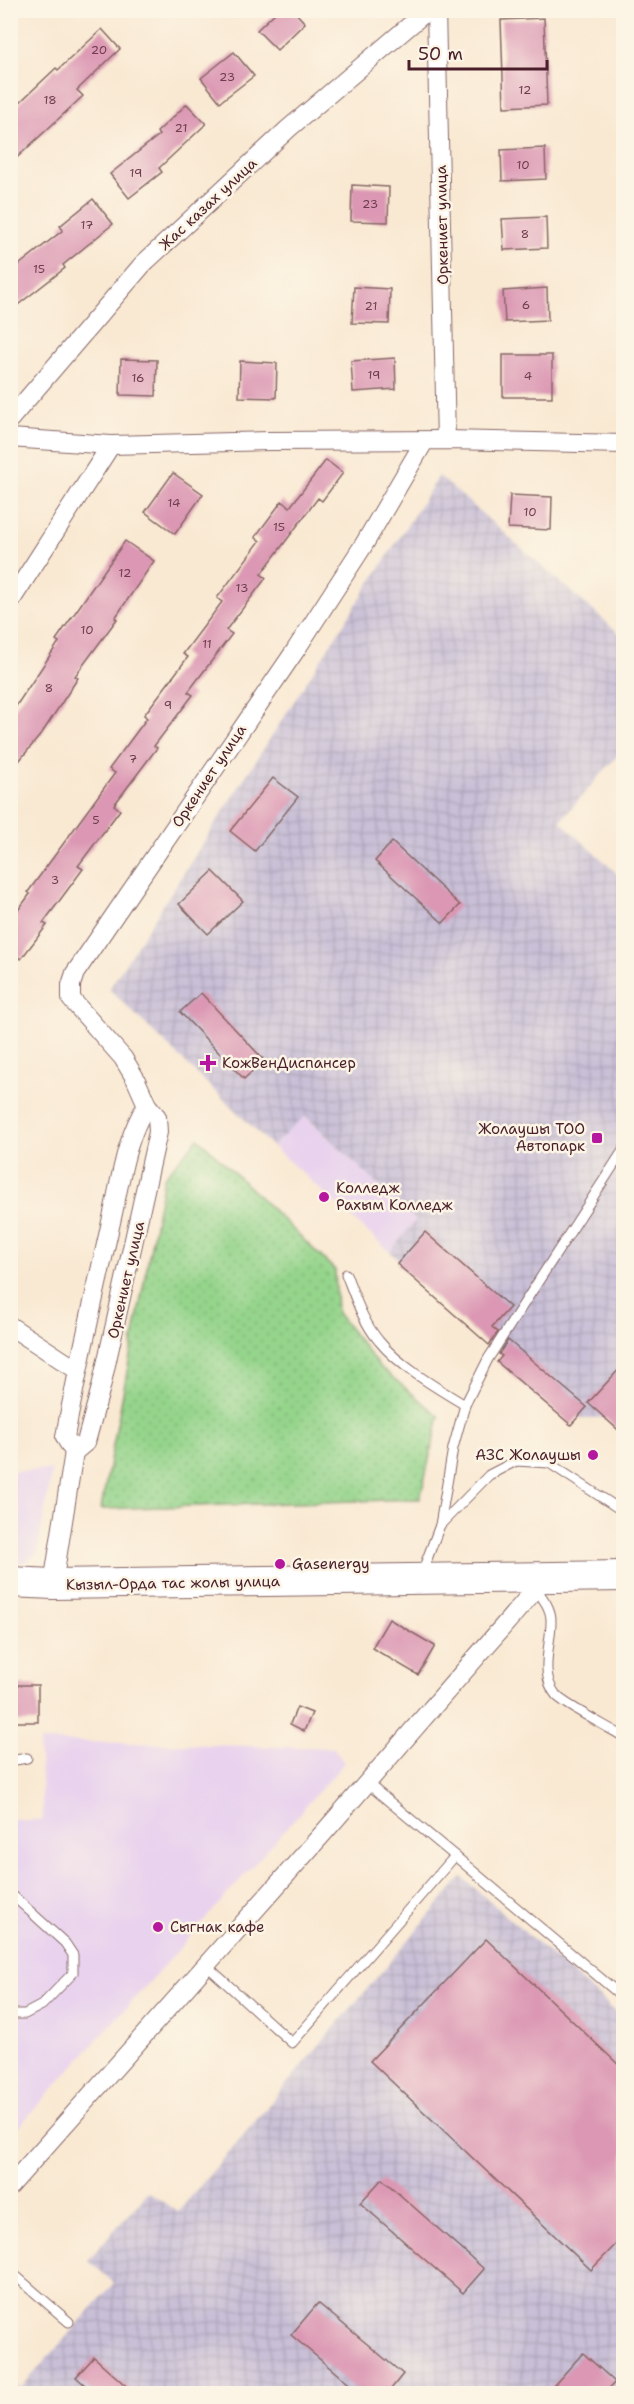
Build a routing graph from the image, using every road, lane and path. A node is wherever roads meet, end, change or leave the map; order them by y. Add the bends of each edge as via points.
1 (428, 10) edge
2 (436, 10) edge
3 (10, 419) edge
4 (10, 438) edge
5 (446, 440) junction
6 (424, 442) junction
7 (624, 444) edge
8 (111, 445) junction
9 (10, 602) edge
10 (147, 1105) junction
11 (624, 1149) edge
12 (346, 1274) dead end
13 (10, 1326) edge
14 (77, 1370) junction
15 (465, 1405) junction
16 (74, 1452) junction
17 (624, 1512) edge
18 (440, 1525) junction
19 (621, 1568) edge
20 (420, 1580) junction
21 (10, 1582) edge
22 (540, 1583) junction
23 (53, 1584) junction
24 (624, 1737) edge
25 (27, 1758) dead end
26 (10, 1761) edge
27 (367, 1783) junction
28 (455, 1856) junction
29 (10, 1893) edge
30 (206, 1965) junction
31 (624, 1998) edge
32 (10, 2014) edge
33 (10, 2186) edge
34 (10, 2271) edge
35 (69, 2322) dead end

1 - 3 street, Жас казах улица via 288,129 143,264
2 - 5 street, Оркениет улица
4 - 8 street
5 - 6 street
5 - 7 street
6 - 8 street
6 - 10 street, Оркениет улица via 295,651 75,973 70,999 123,1058
8 - 9 street
10 - 14 street, Оркениет улица via 125,1166
10 - 16 street, Оркениет улица via 157,1117 157,1143 101,1387 86,1442
11 - 15 lane via 488,1359
12 - 15 lane via 363,1316 379,1342 423,1379
13 - 14 street
14 - 16 street, Оркениет улица via 65,1437
15 - 18 lane
16 - 23 street, Оркениет улица
17 - 18 lane via 549,1463 516,1461 489,1475
18 - 20 lane
19 - 22 main road, Кызыл-Орда тас жолы улица
20 - 22 main road, Кызыл-Орда тас жолы улица
20 - 23 main road, Кызыл-Орда тас жолы улица
21 - 23 main road, Кызыл-Орда тас жолы улица
22 - 24 lane via 552,1620 547,1664 548,1681 556,1696
22 - 27 street
25 - 26 lane
27 - 28 lane
27 - 30 street
28 - 30 lane via 292,2043
28 - 31 lane
29 - 32 lane via 65,1942 73,1955 73,1973 42,2005 25,2014
30 - 33 street
34 - 35 lane

